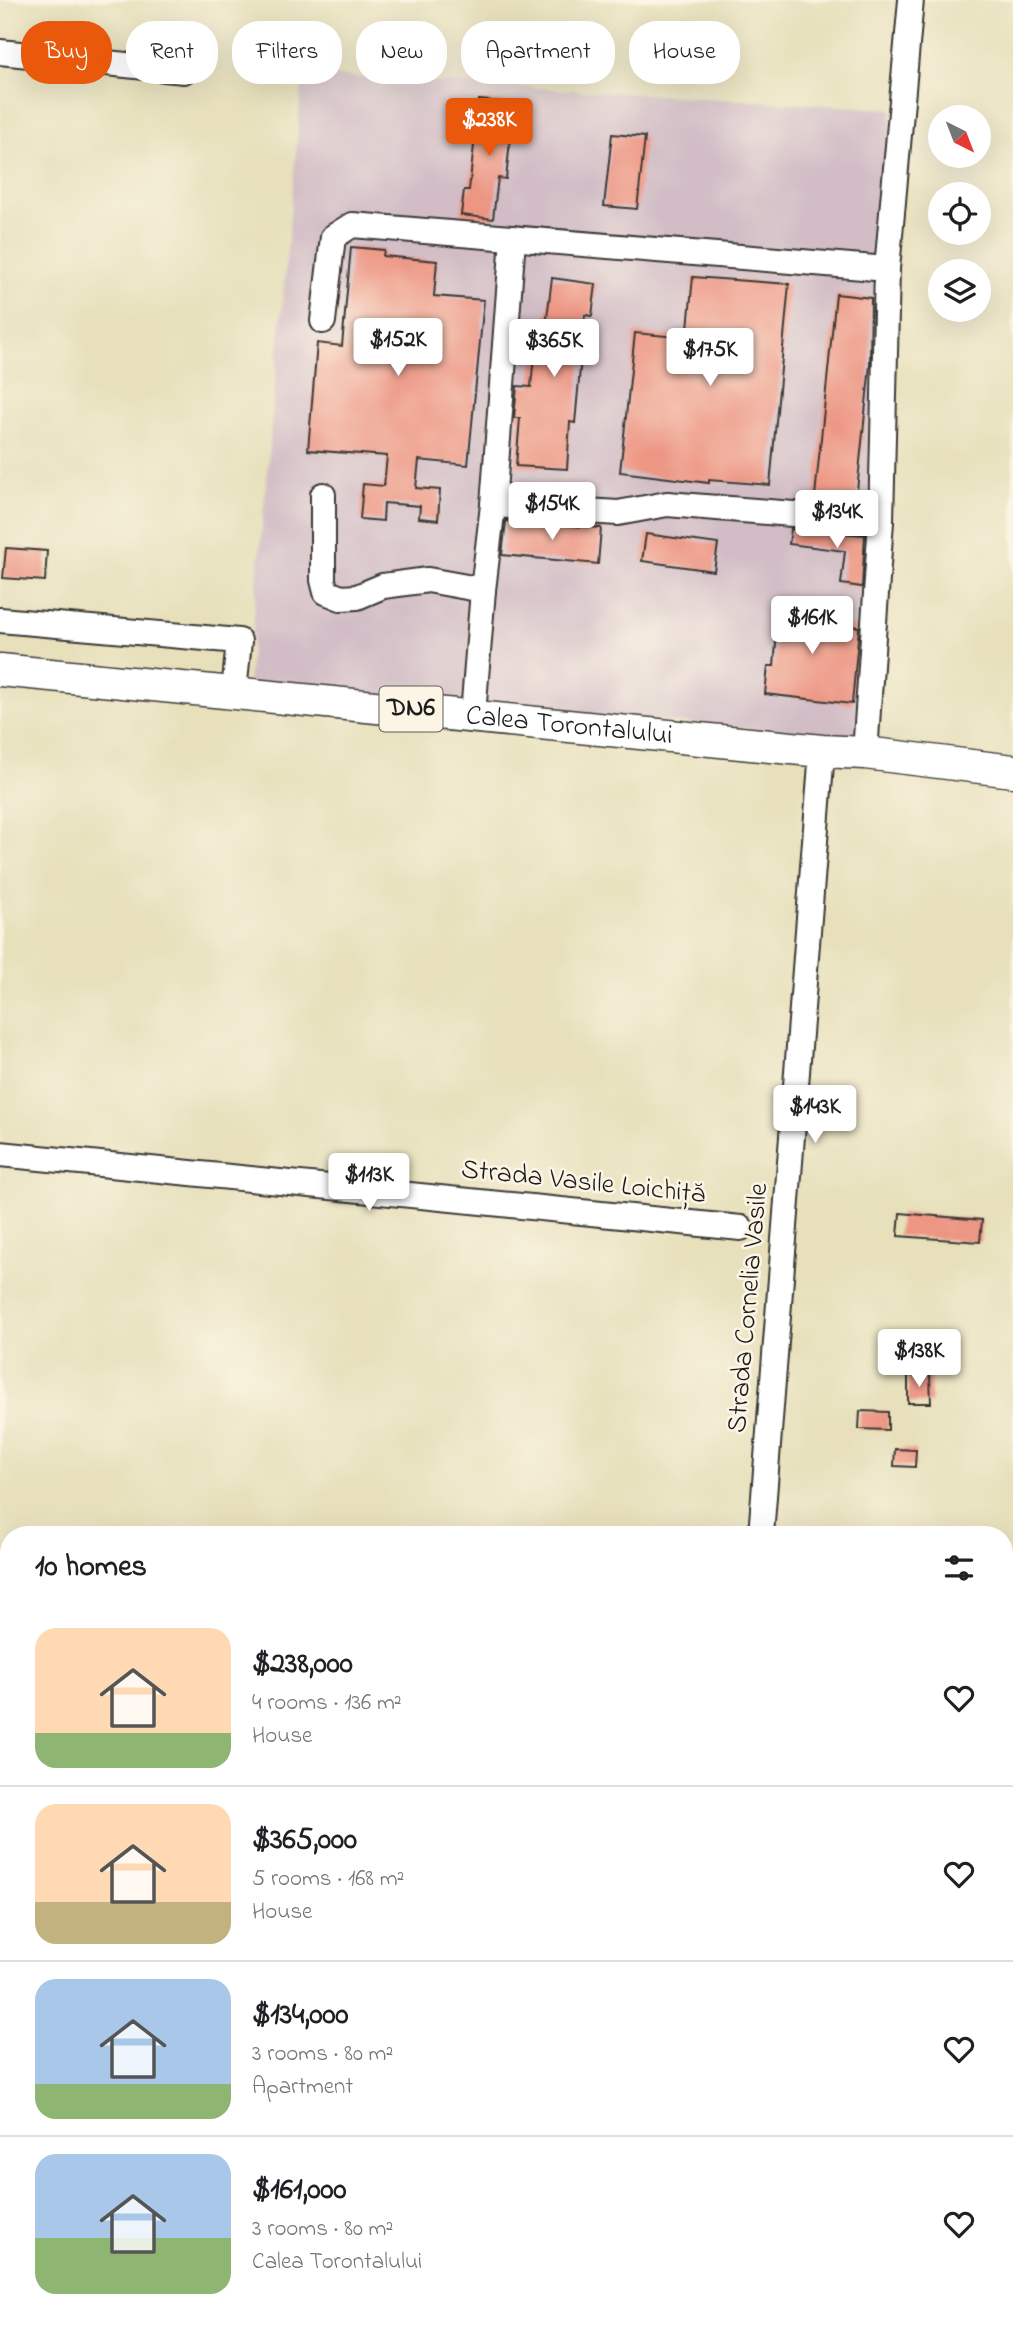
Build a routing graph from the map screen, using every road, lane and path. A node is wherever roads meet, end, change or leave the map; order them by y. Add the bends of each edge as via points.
1 (911, 0) edge
2 (0, 52) edge
3 (126, 65) edge
4 (513, 238) junction
5 (887, 269) junction
6 (323, 321) dead end
7 (323, 495) dead end
8 (492, 505) junction
9 (881, 521) junction
10 (483, 590) junction
11 (0, 620) edge
12 (0, 670) edge
13 (234, 692) junction
14 (473, 715) junction
15 (822, 751) junction
16 (865, 753) junction
17 (1013, 771) edge
18 (0, 1154) edge
19 (741, 1228) dead end
20 (762, 1526) edge

1 - 5 street
2 - 3 street
4 - 5 street
4 - 6 street via 352,225 333,237
4 - 8 street
5 - 9 street
7 - 10 street via 326,592 341,598 357,597 383,586 428,580
8 - 9 street via 618,513 667,504
8 - 10 street
9 - 16 street
10 - 14 street
11 - 13 street via 239,641
12 - 13 main road, Calea Torontalului / DN6
13 - 14 main road, Calea Torontalului / DN6
14 - 15 main road, Calea Torontalului / DN6
15 - 16 main road, Calea Torontalului / DN6
15 - 20 street, Strada Cornelia Vasile
16 - 17 main road, Calea Torontalului / DN6
18 - 19 street, Strada Vasile Loichiță

